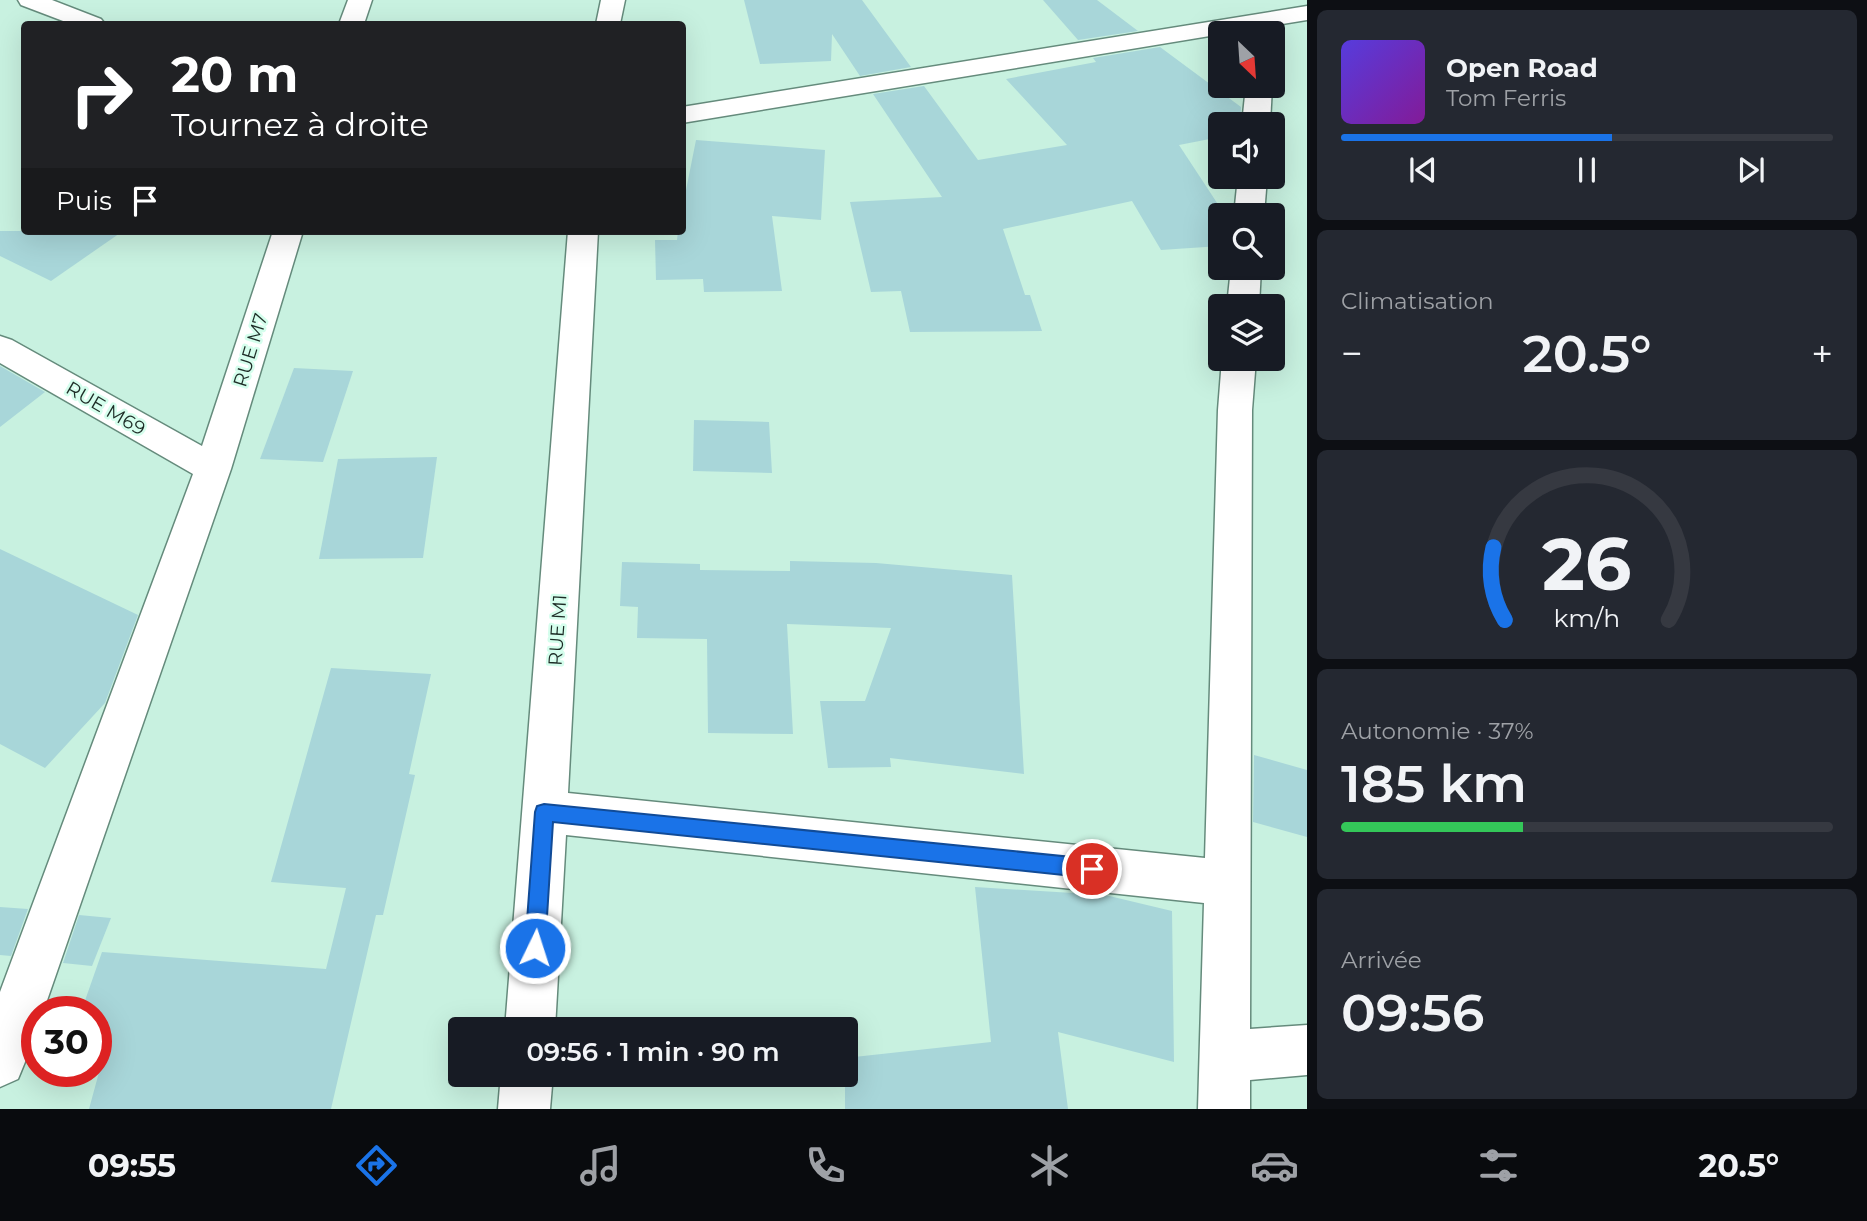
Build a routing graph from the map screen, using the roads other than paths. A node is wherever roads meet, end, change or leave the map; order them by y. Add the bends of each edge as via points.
1 (30, 0) edge
2 (360, 0) edge
3 (612, 0) edge
4 (1307, 13) edge
5 (84, 21) edge
6 (353, 21) edge
7 (608, 21) edge
8 (1281, 21) edge
9 (1208, 35) edge
10 (686, 114) edge
11 (287, 235) edge
12 (583, 235) edge
13 (0, 348) edge
14 (1238, 371) edge
15 (213, 469) junction
16 (544, 812) junction
17 (1229, 883) junction
18 (531, 1017) edge
19 (1307, 1050) edge
20 (1226, 1057) junction
21 (0, 1061) edge
22 (526, 1087) edge
23 (524, 1109) edge
24 (1224, 1109) edge

1 - 5 street
2 - 6 street
3 - 7 street
4 - 8 street
9 - 10 street
11 - 15 street, RUE M7
12 - 16 street, RUE M1
13 - 15 street, RUE M69
14 - 17 street
15 - 21 street, RUE M7
16 - 17 street
16 - 18 street, RUE M1
17 - 20 street
19 - 20 street
20 - 24 street
22 - 23 street

